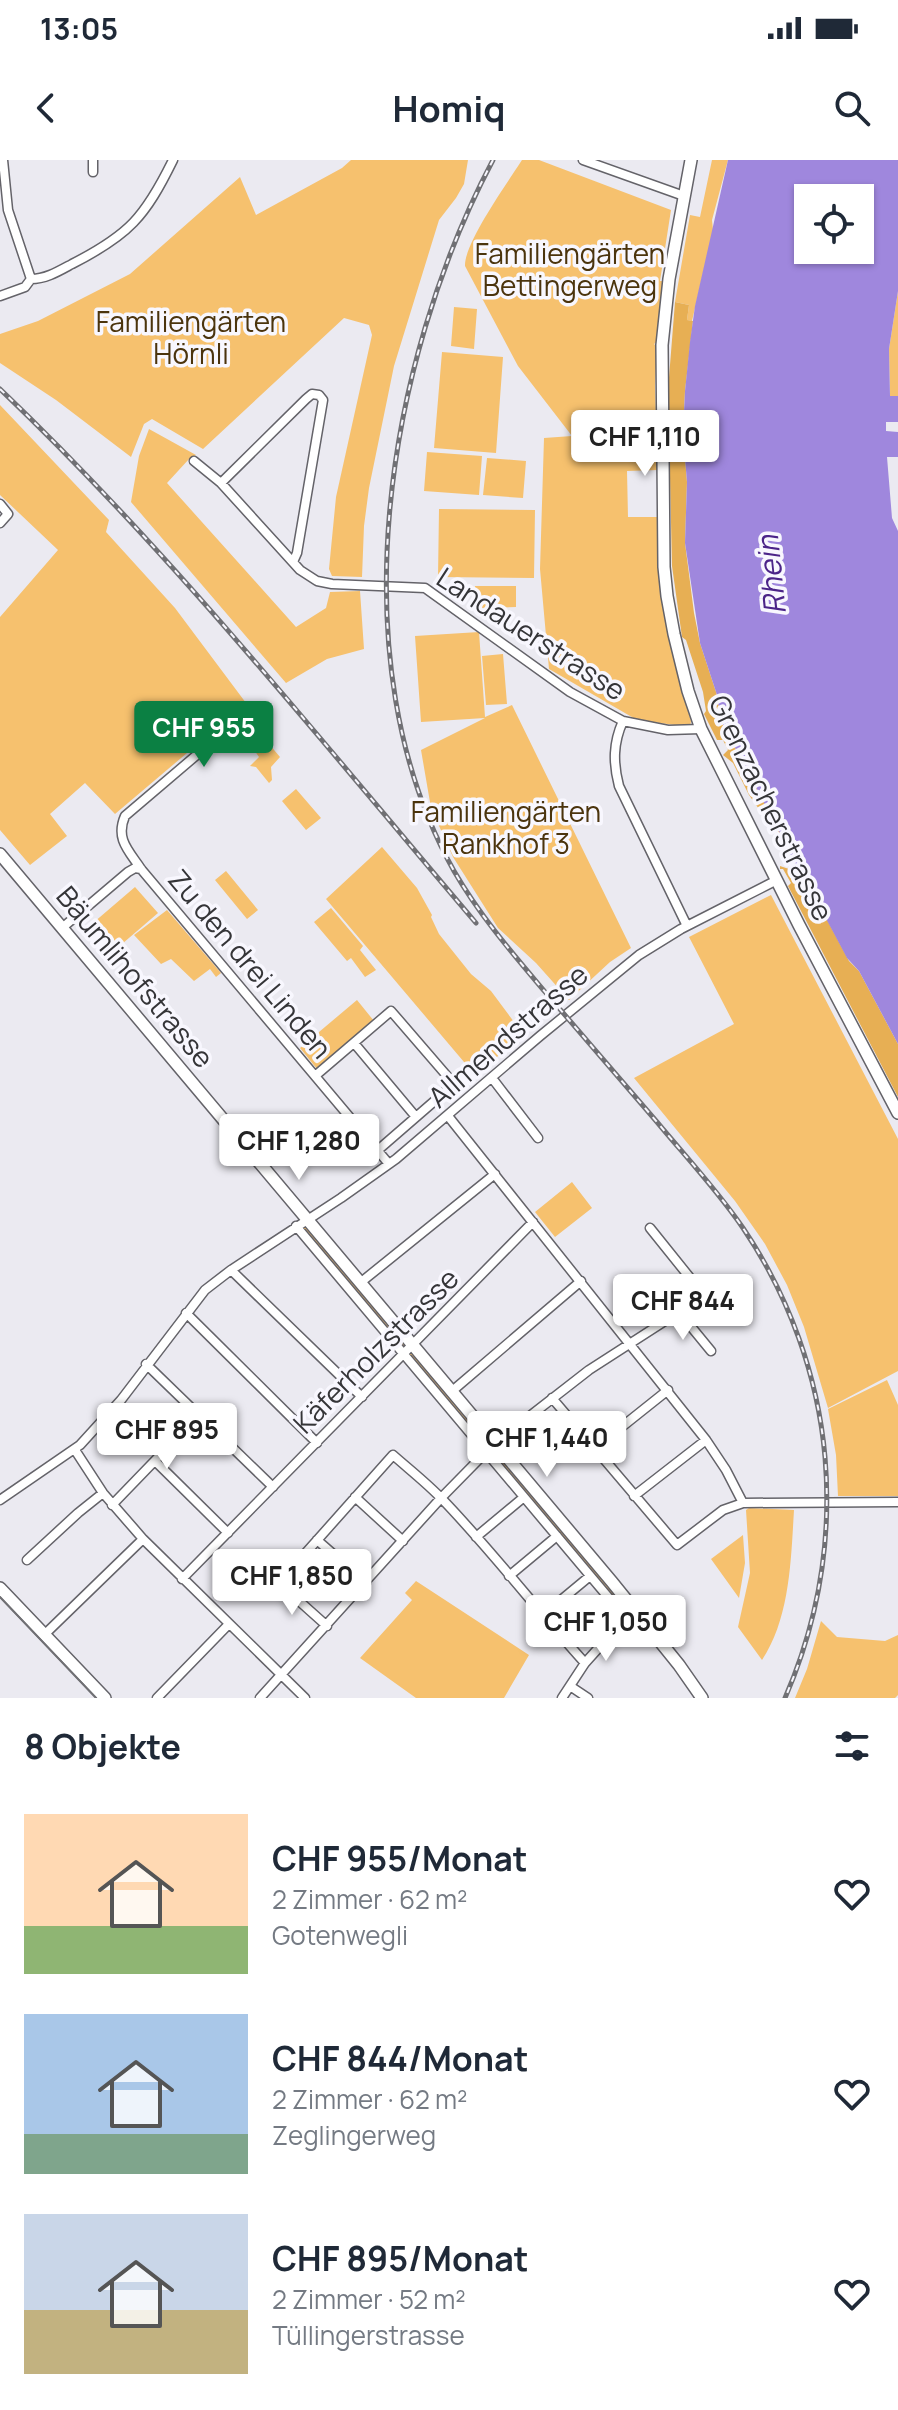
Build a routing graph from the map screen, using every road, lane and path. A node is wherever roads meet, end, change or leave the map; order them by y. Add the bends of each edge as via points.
1 (3, 160) edge
2 (93, 160) edge
3 (173, 160) edge
4 (583, 160) edge
5 (690, 166) edge
6 (93, 172) dead end
7 (684, 196) junction
8 (31, 279) junction
9 (0, 296) edge
10 (194, 461) dead end
11 (221, 483) junction
12 (0, 504) edge
13 (0, 523) edge
14 (293, 562) junction
15 (253, 707) dead end
16 (623, 721) junction
17 (701, 729) junction
18 (0, 854) edge
19 (141, 869) junction
20 (777, 880) junction
21 (687, 926) junction
22 (62, 928) junction
23 (354, 1043) junction
24 (315, 1076) junction
25 (492, 1078) junction
26 (898, 1113) edge
27 (448, 1116) junction
28 (416, 1117) junction
29 (538, 1138) dead end
30 (378, 1150) junction
31 (389, 1164) junction
32 (495, 1174) junction
33 (308, 1219) junction
34 (533, 1222) junction
35 (296, 1226) junction
36 (650, 1228) dead end
37 (231, 1270) junction
38 (581, 1281) junction
39 (360, 1283) junction
40 (679, 1312) junction
41 (186, 1313) junction
42 (629, 1342) junction
43 (408, 1350) junction
44 (711, 1351) dead end
45 (146, 1364) junction
46 (668, 1390) junction
47 (451, 1392) junction
48 (362, 1397) junction
49 (552, 1398) junction
50 (199, 1415) junction
51 (706, 1440) junction
52 (317, 1443) junction
53 (490, 1448) junction
54 (594, 1449) junction
55 (75, 1450) junction
56 (155, 1461) junction
57 (273, 1487) junction
58 (103, 1493) junction
59 (634, 1496) junction
60 (355, 1497) junction
61 (524, 1497) junction
62 (441, 1498) junction
63 (0, 1500) edge
64 (898, 1502) edge
65 (743, 1503) junction
66 (112, 1505) junction
67 (228, 1533) junction
68 (557, 1536) junction
69 (476, 1537) junction
70 (143, 1539) junction
71 (317, 1540) junction
72 (403, 1541) junction
73 (27, 1560) dead end
74 (509, 1576) junction
75 (590, 1576) junction
76 (182, 1579) junction
77 (366, 1583) junction
78 (0, 1588) edge
79 (629, 1612) junction
80 (543, 1615) junction
81 (229, 1624) junction
82 (327, 1626) junction
83 (44, 1635) junction
84 (585, 1663) junction
85 (281, 1676) junction
86 (570, 1686) junction
87 (105, 1698) edge
88 (157, 1698) edge
89 (260, 1698) edge
90 (305, 1698) edge
91 (562, 1698) edge
92 (588, 1698) edge
93 (702, 1698) edge

1 - 8 street via 8,210
2 - 6 street
3 - 8 street via 149,205 130,227 96,252
4 - 7 street
5 - 7 main road, Grenzacherstrasse
7 - 17 main road, Grenzacherstrasse via 662,345 664,567 674,634
8 - 9 street via 25,287
10 - 11 street, Landauerstrasse
11 - 14 street, Landauerstrasse
11 - 14 street via 306,399 319,395 323,400
12 - 13 street via 8,514
14 - 16 street, Landauerstrasse via 326,584 425,588 570,692
15 - 19 street via 125,816 121,839
16 - 17 street, Landauerstrasse via 668,730
16 - 21 street via 614,760 619,786
17 - 20 main road, Grenzacherstrasse
18 - 22 main road, Bäumlihofstrasse
19 - 22 street, Zu den drei Linden via 128,872
19 - 24 street, Zu den drei Linden
20 - 21 street, Allmendstrasse
20 - 26 main road, Grenzacherstrasse
21 - 25 street, Allmendstrasse via 615,973
22 - 33 main road, Bäumlihofstrasse
23 - 24 street
23 - 28 street
23 - 28 street, Allmendstrasse via 391,1011 458,1081
24 - 30 street, Zu den drei Linden
25 - 27 street, Allmendstrasse
25 - 29 street
27 - 31 street, Allmendstrasse
27 - 32 street
28 - 30 street, Allmendstrasse
30 - 31 street, Zu den drei Linden
31 - 33 street, Allmendstrasse
32 - 34 street
32 - 39 street
33 - 35 street, Allmendstrasse
33 - 39 main road, Bäumlihofstrasse
34 - 38 street
34 - 43 street, Käferholzstrasse
35 - 37 street, Allmendstrasse
35 - 43 street, Bäumlihofstrasse
36 - 40 street via 703,1294
37 - 41 street, Allmendstrasse
37 - 48 street
38 - 42 street
38 - 47 street
39 - 43 main road, Bäumlihofstrasse
40 - 42 street
40 - 44 street
41 - 45 street, Allmendstrasse
41 - 52 street
42 - 46 street
42 - 49 street
43 - 47 main road, Bäumlihofstrasse
43 - 48 street, Käferholzstrasse
43 - 53 street, Bäumlihofstrasse
45 - 50 street
45 - 55 street, Allmendstrasse
46 - 51 street
46 - 54 street
47 - 53 main road, Bäumlihofstrasse
48 - 52 street, Käferholzstrasse
49 - 53 street
49 - 54 street
50 - 56 street
50 - 57 street
51 - 59 street
51 - 65 street
52 - 57 street, Käferholzstrasse
53 - 61 street, Bäumlihofstrasse
53 - 62 street
53 - 79 main road, Bäumlihofstrasse
54 - 59 street
55 - 58 street
55 - 63 street, Allmendstrasse
56 - 66 street
56 - 67 street
57 - 67 street, Käferholzstrasse
58 - 66 street
58 - 73 street
59 - 65 street via 677,1545 723,1510
60 - 62 street via 393,1455
60 - 71 street
60 - 72 street
61 - 68 street, Bäumlihofstrasse
61 - 69 street
62 - 69 street
62 - 72 street
64 - 65 street
66 - 70 street
67 - 76 street, Käferholzstrasse
68 - 74 street
68 - 75 street, Bäumlihofstrasse
69 - 74 street
70 - 76 street
70 - 83 street
71 - 77 street
71 - 82 street via 279,1583
72 - 77 street
74 - 80 street
75 - 79 street, Bäumlihofstrasse
75 - 80 street
76 - 81 street
77 - 82 street
78 - 83 main road
79 - 84 street
79 - 93 main road, Bäumlihofstrasse
80 - 84 street
81 - 85 street
81 - 88 street
82 - 85 street
83 - 87 main road
84 - 86 street
85 - 89 street
85 - 90 street
86 - 91 street
86 - 92 street

